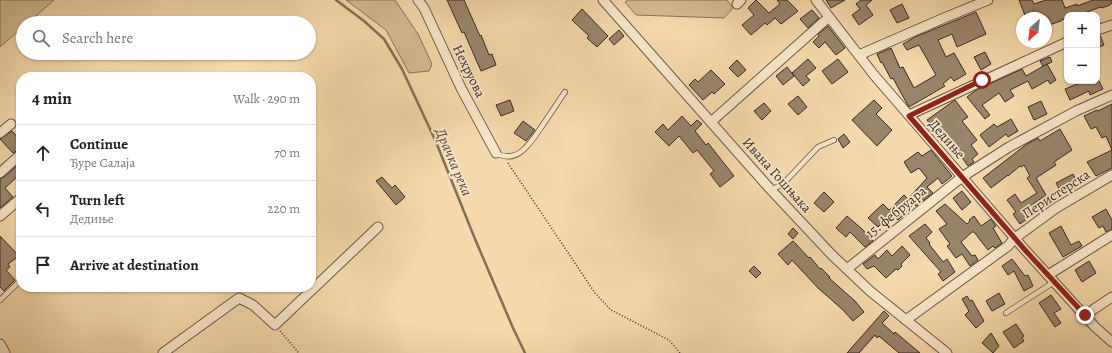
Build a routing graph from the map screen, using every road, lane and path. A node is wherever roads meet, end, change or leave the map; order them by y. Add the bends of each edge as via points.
1 (418, 0) edge
2 (603, 0) edge
3 (816, 0) edge
4 (988, 0) edge
5 (829, 17) junction
6 (1112, 25) edge
7 (1100, 29) edge
8 (1064, 43) edge
9 (859, 55) junction
10 (565, 92) dead end
11 (1112, 95) edge
12 (909, 116) junction
13 (711, 122) junction
14 (11, 124) dead end
15 (0, 133) edge
16 (834, 140) dead end
17 (500, 155) junction
18 (16, 159) edge
19 (0, 173) edge
20 (1112, 175) edge
21 (962, 177) junction
22 (771, 190) junction
23 (16, 202) edge
24 (0, 216) edge
25 (378, 227) dead end
26 (1112, 235) edge
27 (1015, 238) junction
28 (847, 269) junction
29 (1051, 279) junction
30 (16, 285) edge
31 (316, 286) edge
32 (310, 292) edge
33 (1112, 297) edge
34 (0, 300) edge
35 (1006, 313) dead end
36 (1085, 315) junction
37 (906, 320) junction
38 (275, 325) junction
39 (1112, 342) edge
40 (0, 344) edge
41 (5, 353) edge
42 (163, 353) edge
43 (299, 353) edge
44 (680, 353) edge
45 (946, 353) edge

1 - 17 street, Нехруова via 461,88
2 - 13 street, Ивана Гошњака
3 - 5 street, Дедиње
4 - 9 street
5 - 9 street, Дедиње
5 - 13 street
6 - 7 street
8 - 12 street
9 - 12 street, Дедиње
10 - 17 lane via 530,144 518,154
11 - 21 street, 15. фебруара via 1076,111
12 - 21 street, Дедиње
13 - 22 street, Ивана Гошњака
14 - 15 street
16 - 22 lane via 818,147 782,184
17 - 44 path via 518,177 595,293 611,310 669,340
18 - 19 street
20 - 27 street, Перистерска via 1056,208
21 - 27 street, Дедиње
21 - 28 street, 15. фебруара
22 - 28 street, Ивана Гошњака
23 - 24 street
25 - 31 street
26 - 29 street
27 - 29 street, Дедиње
27 - 37 street via 1008,246
28 - 37 street, Ивана Гошњака
29 - 35 lane
29 - 36 street, Дедиње
30 - 34 lane
32 - 38 street
33 - 36 street
36 - 39 street, Дедиње
37 - 45 street, Ивана Гошњака
38 - 42 street via 253,305 239,298
38 - 43 path
40 - 41 street

